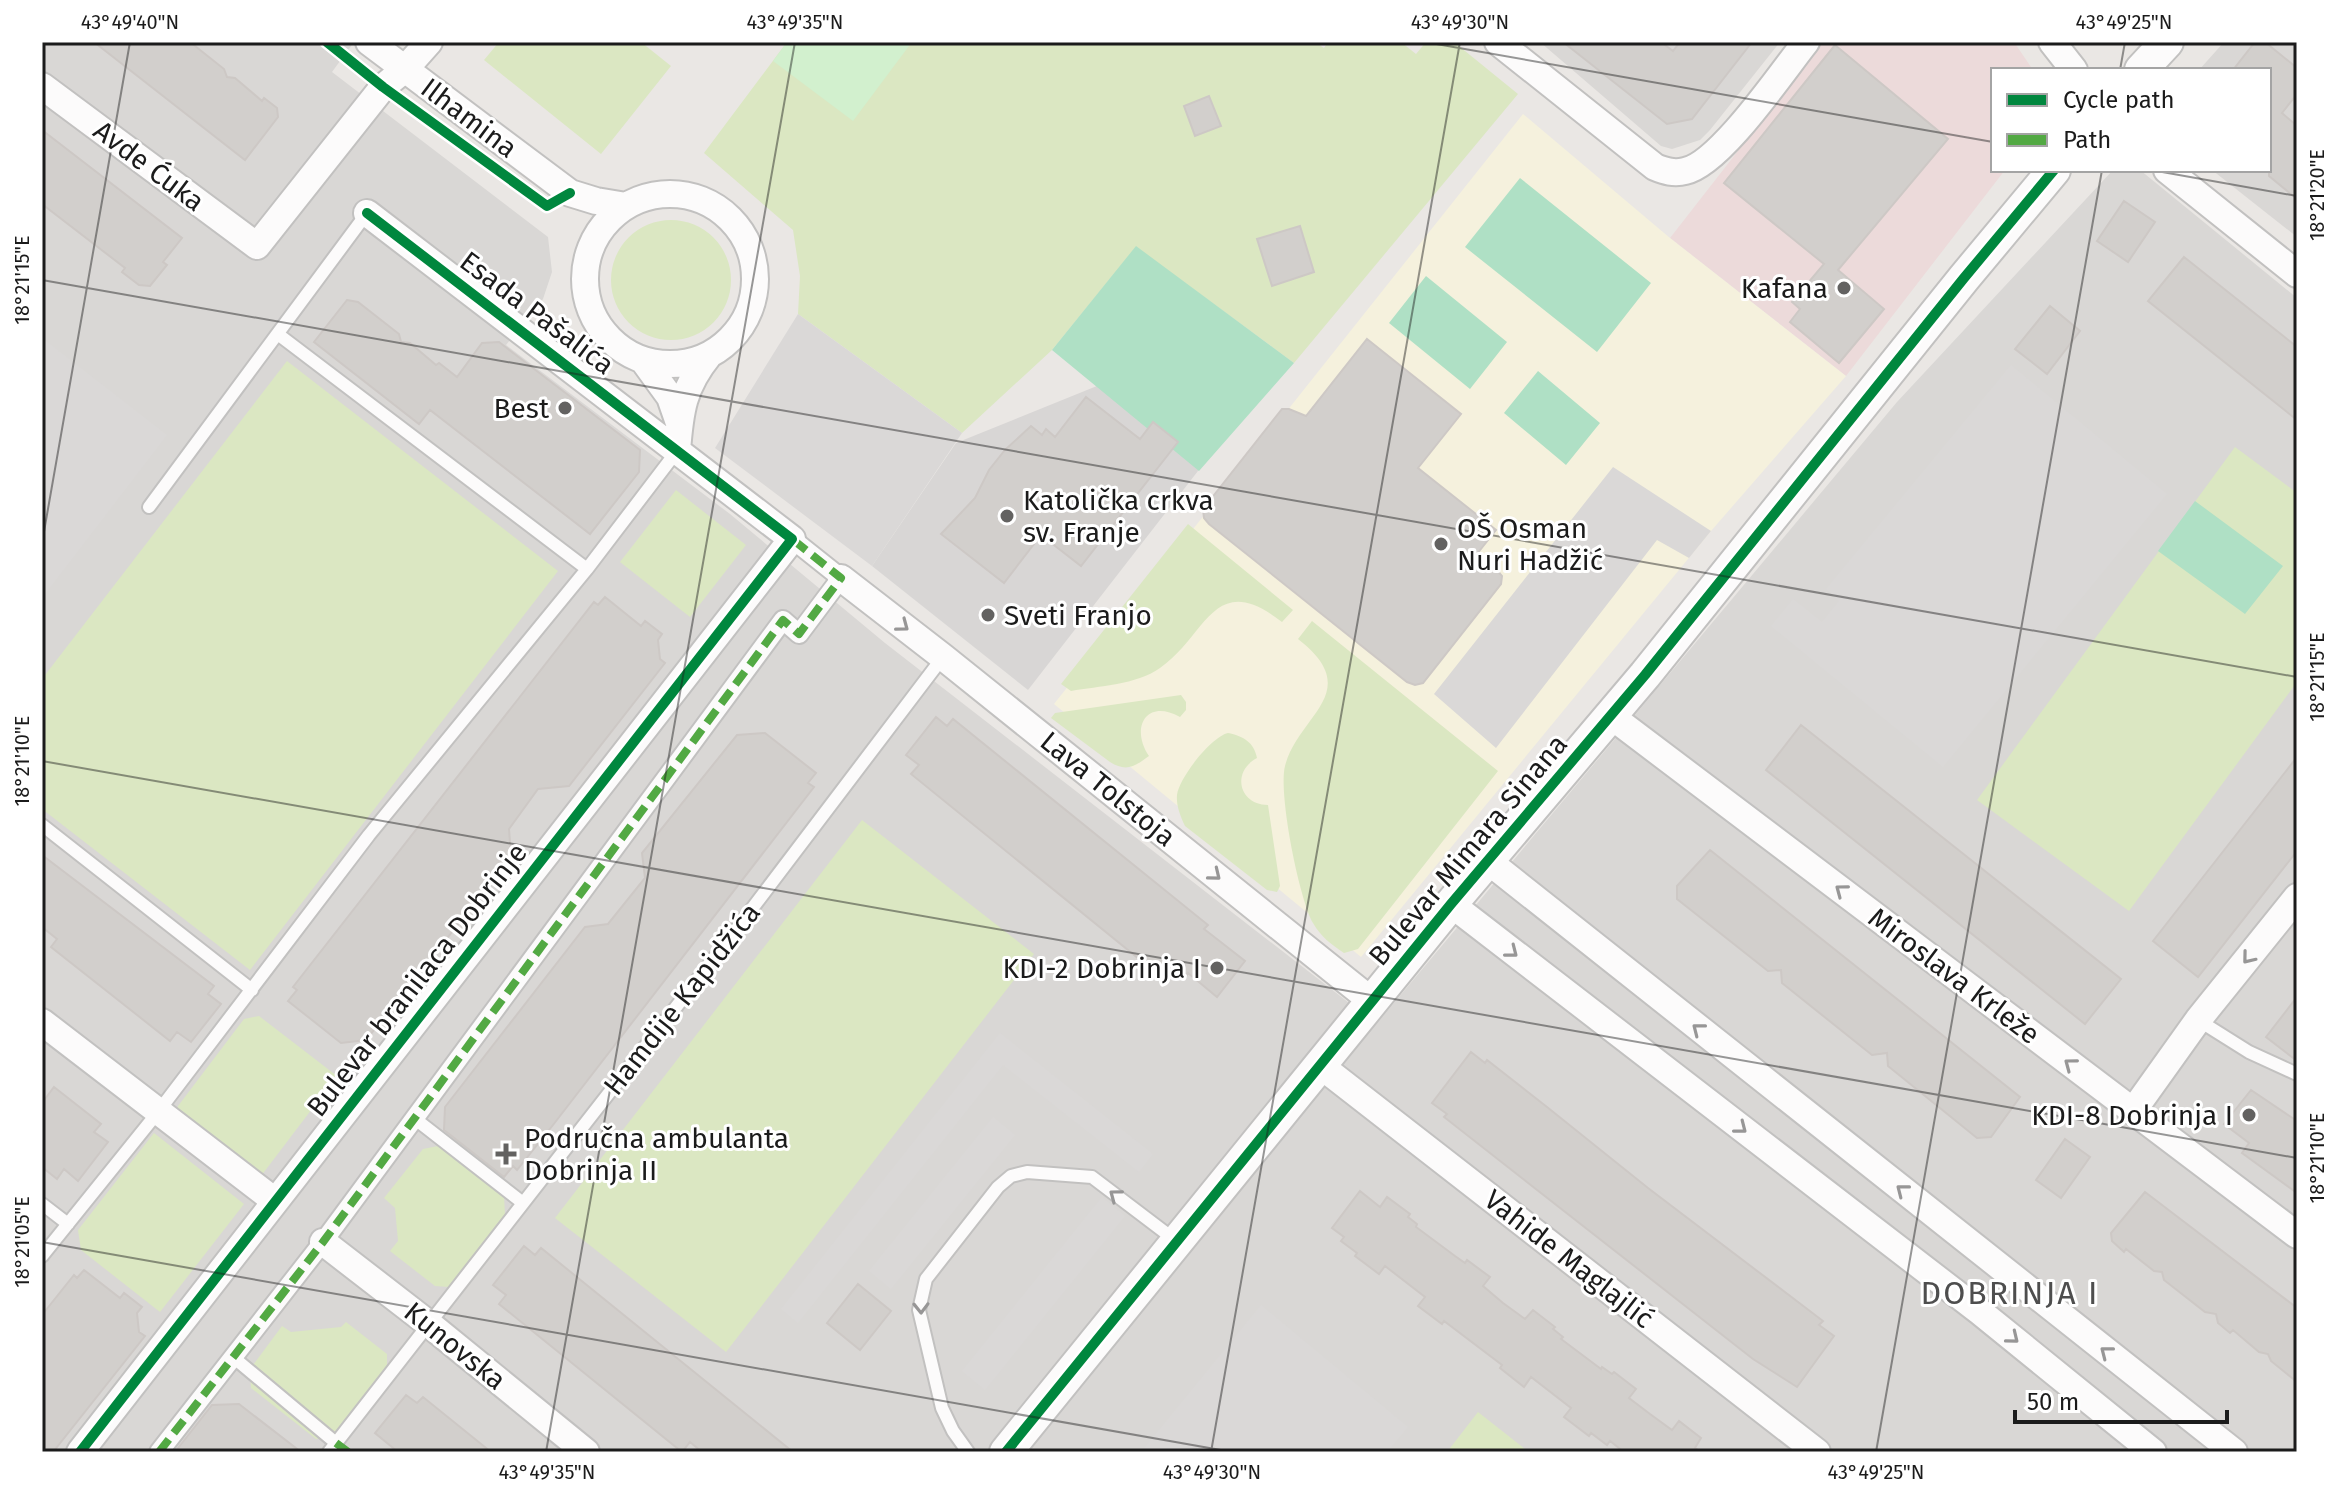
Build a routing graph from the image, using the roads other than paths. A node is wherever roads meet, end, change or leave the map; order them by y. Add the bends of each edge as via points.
1 (369, 42) edge
2 (429, 42) edge
3 (1498, 42) edge
4 (1806, 42) edge
5 (2167, 42) edge
6 (2059, 44) edge
7 (2073, 68) edge
8 (2143, 68) edge
9 (405, 69) junction
10 (42, 86) edge
11 (2052, 172) edge
12 (2170, 172) edge
13 (570, 193) junction
14 (626, 206) junction
15 (367, 213) joint
16 (592, 245) junction
17 (2297, 274) edge
18 (279, 335) junction
19 (709, 355) junction
20 (643, 360) junction
21 (679, 423) junction
22 (677, 451) junction
23 (149, 507) dead end
24 (792, 539) junction
25 (587, 569) junction
26 (841, 578) junction
27 (943, 657) junction
28 (1611, 716) junction
29 (42, 825) edge
30 (1488, 861) junction
31 (2297, 897) edge
32 (1451, 904) junction
33 (252, 990) junction
34 (1373, 1002) junction
35 (2198, 1020) junction
36 (42, 1022) edge
37 (1321, 1066) junction
38 (2297, 1074) edge
39 (2133, 1111) junction
40 (158, 1112) junction
41 (414, 1118) junction
42 (275, 1201) junction
43 (523, 1203) junction
44 (42, 1204) edge
45 (68, 1224) junction
46 (2297, 1235) edge
47 (323, 1242) junction
48 (1178, 1242) junction
49 (42, 1256) edge
50 (429, 1324) junction
51 (233, 1357) junction
52 (332, 1447) edge
53 (80, 1452) edge
54 (159, 1452) edge
55 (586, 1452) edge
56 (968, 1452) edge
57 (1006, 1452) edge
58 (1817, 1452) edge
59 (2153, 1452) edge
60 (2234, 1452) edge

1 - 9 street, Ilhamina
2 - 9 street
3 - 4 street via 1655,167 1672,172 1710,159
5 - 8 street
6 - 7 street
9 - 10 street, Avde Ćuka via 383,87 257,246
9 - 13 street, Ilhamina
11 - 28 street, Bulevar Mimara Sinana
12 - 17 street
13 - 14 street, Ilhamina
13 - 16 street, Ilhamina via 585,218
14 - 16 street
14 - 19 street via 655,195 678,194 701,199 738,226 755,269 754,291 748,313 730,339
15 - 18 lane
15 - 22 street, Esada Pašalića
16 - 20 street via 586,268 592,314 613,342
18 - 23 lane
18 - 25 lane
19 - 20 street via 676,364
19 - 21 street via 685,393
20 - 21 street via 670,397
21 - 22 street
22 - 24 street, Esada Pašalića
22 - 25 lane
24 - 26 street
24 - 42 street, Bulevar branilaca Dobrinje
25 - 33 lane via 369,835
26 -> 27 street, Lava Tolstoja
26 - 41 street via 799,634 783,620
27 -> 34 street, Lava Tolstoja
27 - 43 lane, Hamdije Kapidžića
28 - 30 street, Bulevar Mimara Sinana
39 -> 28 street, Miroslava Krleže
29 - 33 lane
30 - 32 street, Bulevar Mimara Sinana
60 -> 30 street
31 -> 35 street
32 - 34 street, Bulevar Mimara Sinana
32 -> 59 street via 1979,1311
33 - 40 lane
34 - 37 street, Bulevar Mimara Sinana
35 - 38 lane
35 - 39 street
36 - 40 street
37 - 48 street, Bulevar Mimara Sinana
37 - 58 street, Vahide Maglajlić
39 - 46 street, Miroslava Krleže
40 - 42 street
40 - 45 lane
41 - 43 lane
41 - 47 street
42 - 53 street, Bulevar branilaca Dobrinje
43 - 50 lane, Hamdije Kapidžića
44 - 45 lane
45 - 49 lane
47 - 50 street, Kunovska
47 - 51 street
48 -> 56 lane via 1092,1177 1027,1172 998,1187 926,1279 919,1310 942,1408
48 - 57 street, Bulevar Mimara Sinana
50 - 52 lane, Hamdije Kapidžića
50 - 55 street, Kunovska
51 - 52 lane
51 - 54 street

